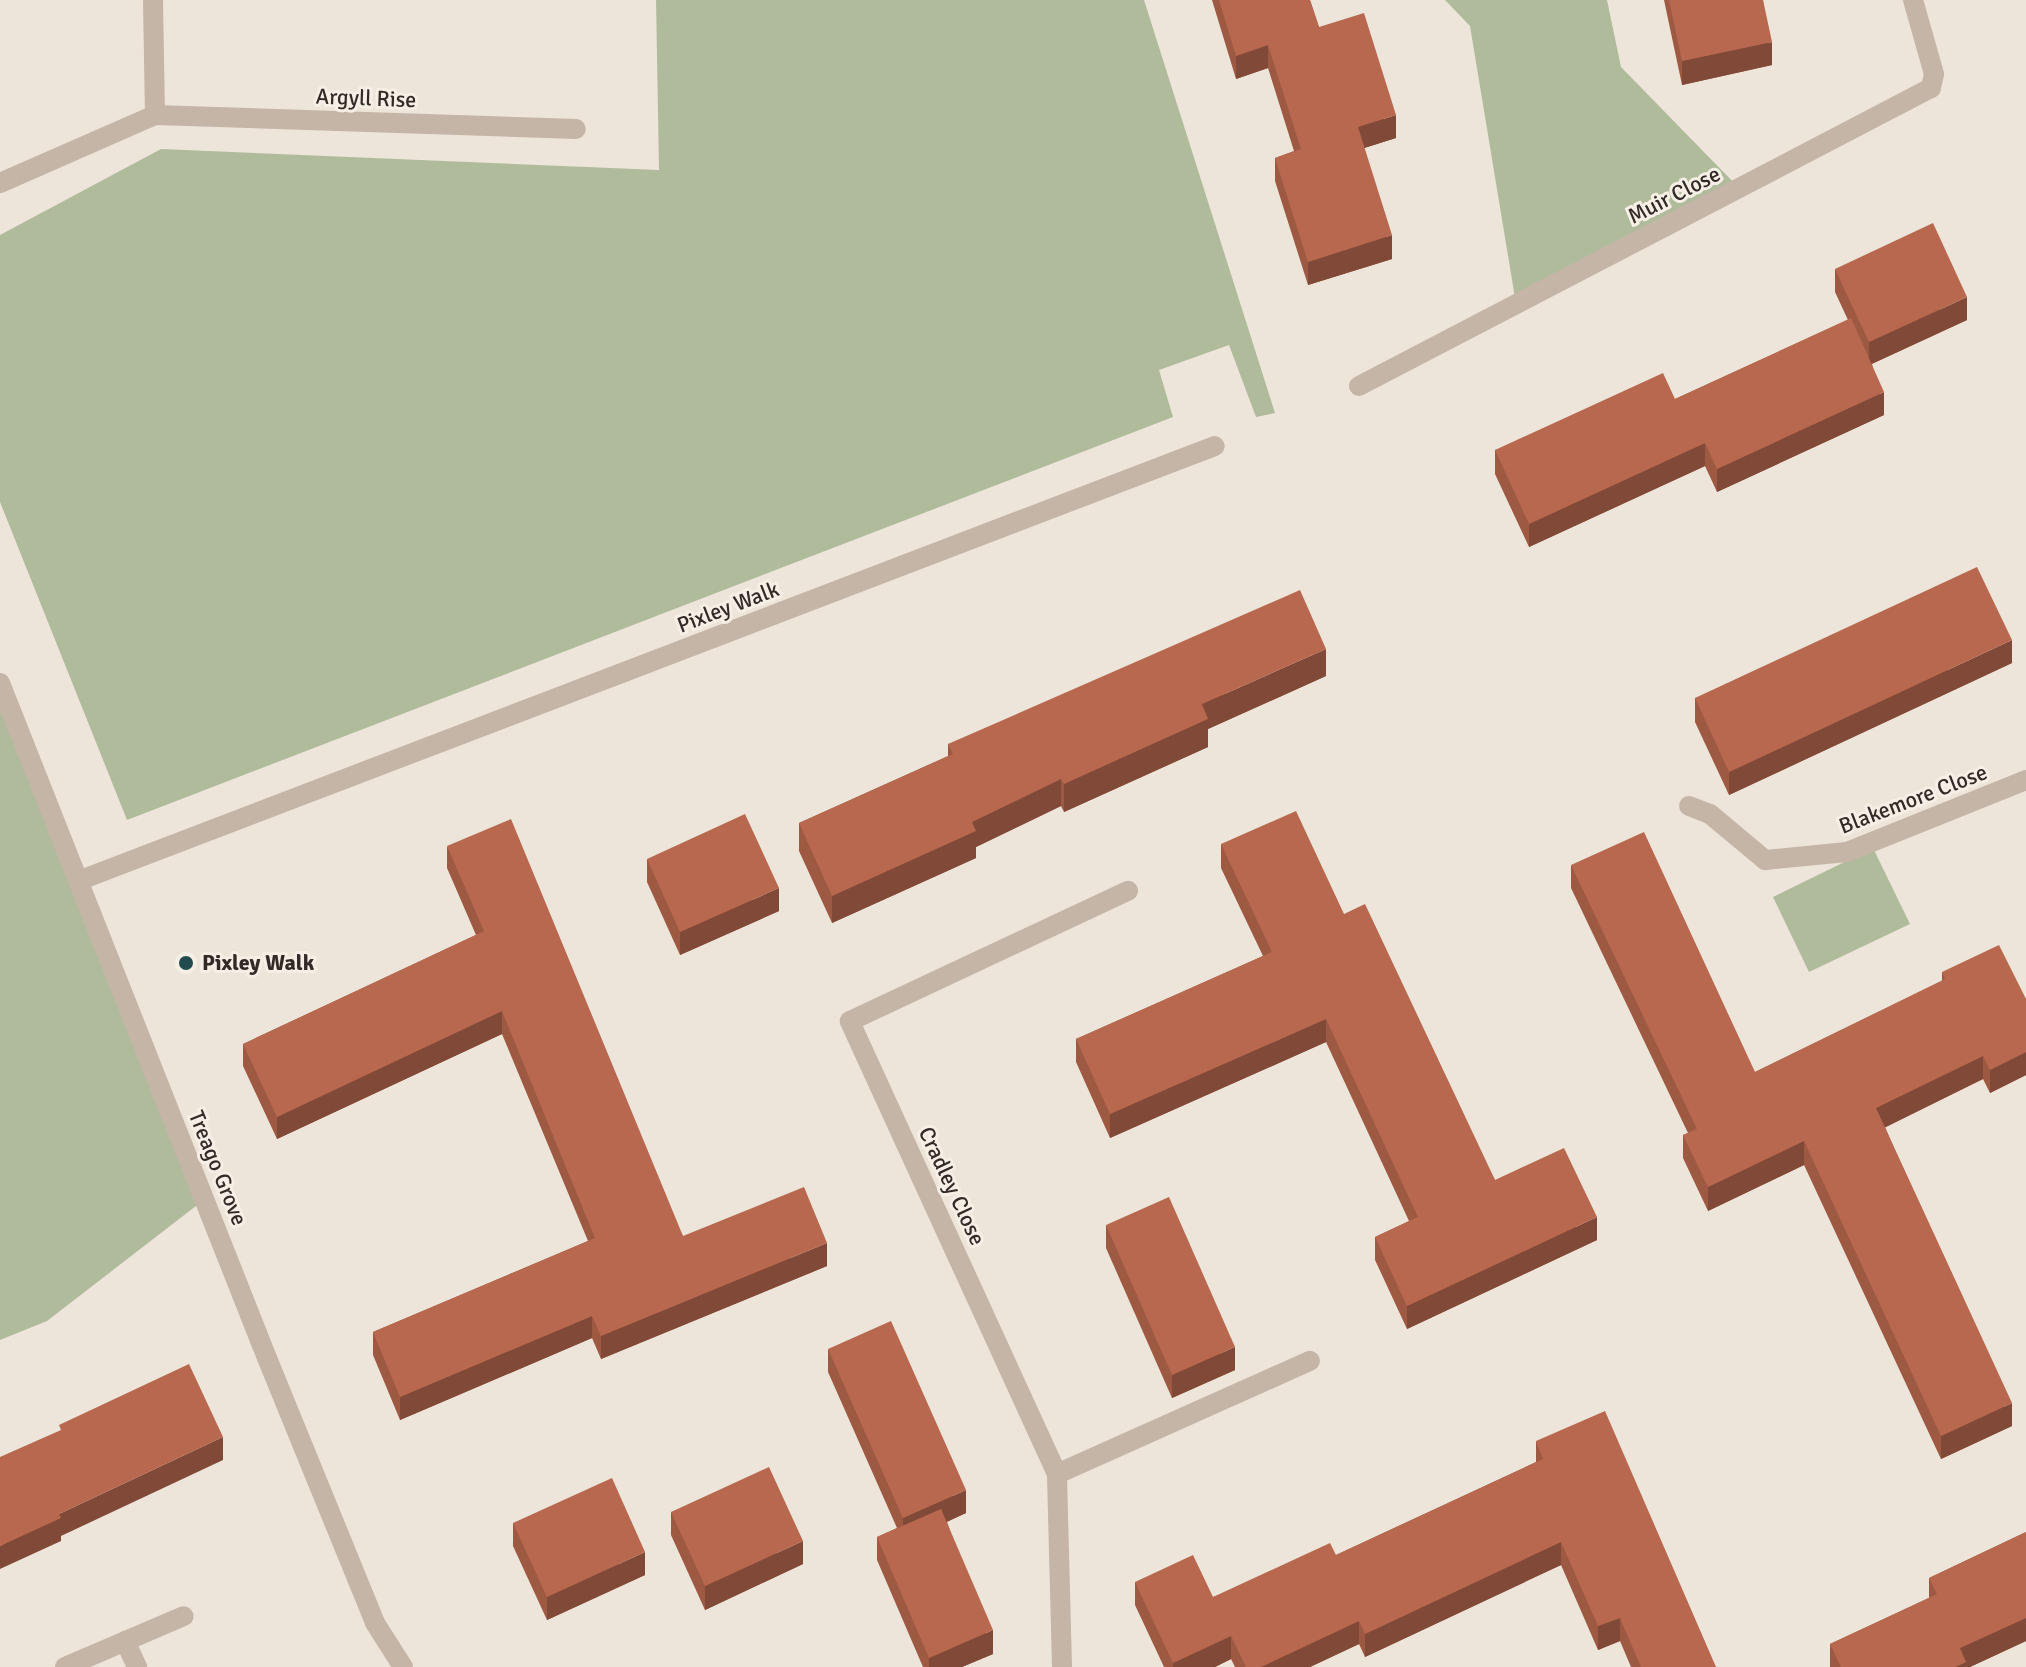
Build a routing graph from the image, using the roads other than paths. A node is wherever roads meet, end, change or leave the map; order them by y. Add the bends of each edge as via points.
1 (153, 0) edge
2 (1913, 0) edge
3 (155, 115) junction
4 (576, 129) dead end
5 (0, 183) edge
6 (1359, 386) dead end
7 (1215, 446) dead end
8 (0, 683) edge
9 (2026, 780) edge
10 (1689, 806) dead end
11 (78, 881) junction
12 (1128, 891) dead end
13 (1310, 1361) dead end
14 (1057, 1474) junction
15 (184, 1616) dead end
16 (125, 1641) junction
17 (65, 1667) edge
18 (137, 1667) edge
19 (403, 1667) edge
20 (1062, 1667) edge

1 - 3 street
2 - 6 street, Muir Close via 1934,74 1931,88
3 - 4 street, Argyll Rise
3 - 5 street, Argyll Rise
7 - 11 street, Pixley Walk
8 - 11 street, Treago Grove
9 - 10 street, Blakemore Close via 1847,852 1765,860 1710,814
11 - 19 street, Treago Grove via 375,1623
12 - 14 street, Cradley Close via 850,1021
13 - 14 street
14 - 20 street, Cradley Close
15 - 16 street
16 - 17 street
16 - 18 street

